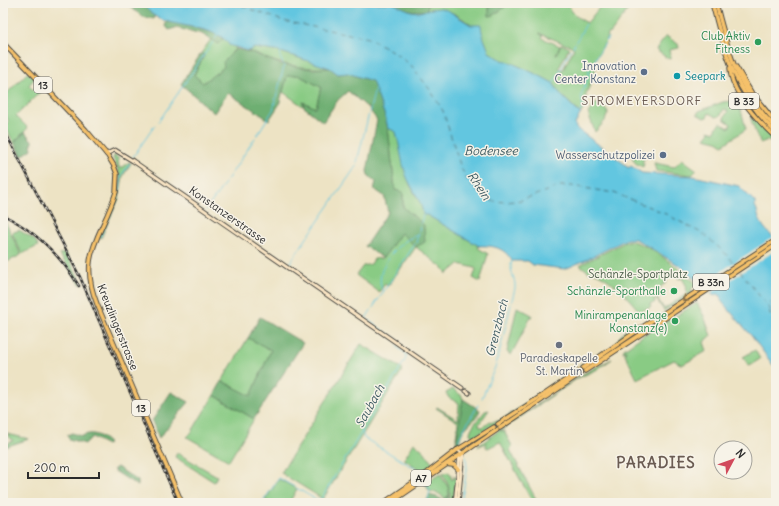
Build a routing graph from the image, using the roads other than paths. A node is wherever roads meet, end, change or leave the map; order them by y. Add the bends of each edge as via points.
1 (712, 3) edge
2 (716, 3) edge
3 (3, 43) edge
4 (732, 59) junction
5 (730, 65) junction
6 (747, 96) junction
7 (776, 123) edge
8 (776, 128) edge
9 (776, 133) edge
10 (776, 138) edge
11 (106, 154) junction
12 (776, 240) edge
13 (776, 245) edge
14 (579, 373) dead end
15 (462, 388) dead end
16 (466, 391) dead end
17 (469, 393) dead end
18 (497, 427) junction
19 (469, 449) junction
20 (461, 452) junction
21 (462, 462) junction
22 (446, 464) junction
23 (458, 469) junction
24 (182, 503) edge
25 (384, 503) edge
26 (390, 503) edge
27 (456, 503) edge

1 - 5 main road, B 33
2 - 4 main road, B 33
3 - 11 main road, 13
4 - 6 main road
4 - 7 main road, B 33 via 752,93
5 - 6 main road
5 - 10 main road, B 33 via 732,80 740,96
6 - 8 main road
6 - 9 main road via 760,116
11 - 15 street, Konstanzerstrasse via 113,150 120,152
11 - 24 main road, Kreuzlingerstrasse / 13 via 116,170 117,188 92,248 91,286
12 -> 13 main road, B 33n via 646,324 584,370
14 - 18 main road
16 - 17 street
18 - 19 main road
18 - 20 main road via 476,439
19 - 20 main road
19 - 21 street
20 - 21 street
20 - 22 highway, A7
20 - 23 street
20 - 25 highway, A7
21 - 27 street
22 - 23 highway via 453,464
22 - 26 highway, A7
23 - 27 street

